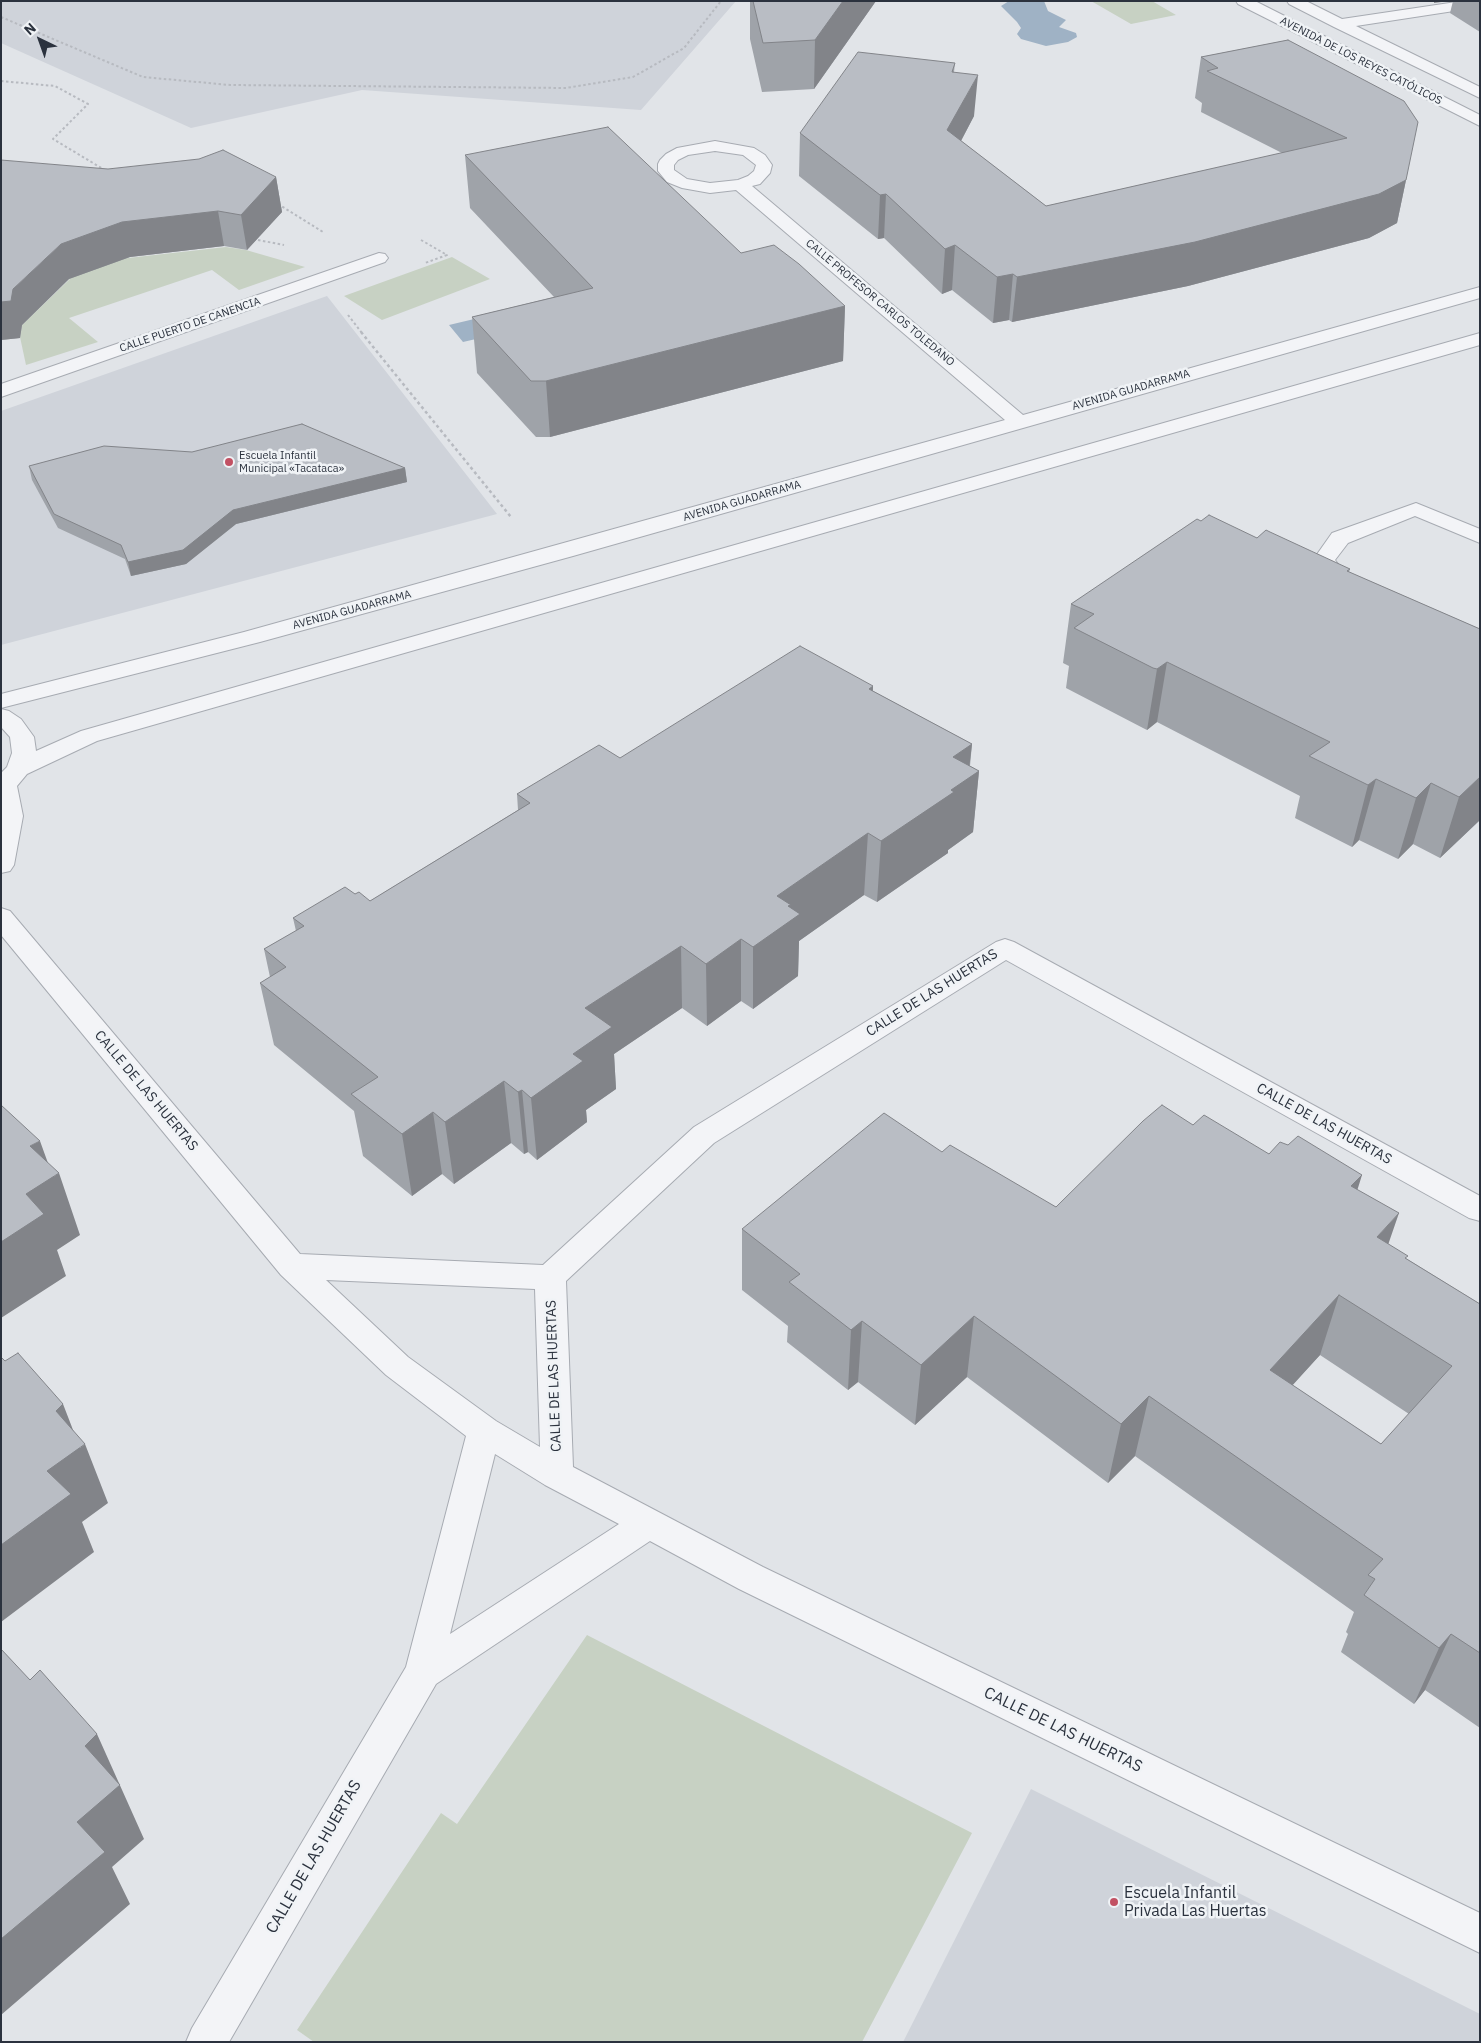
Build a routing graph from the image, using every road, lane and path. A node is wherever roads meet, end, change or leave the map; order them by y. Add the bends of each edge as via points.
1 (721, 1) edge
2 (1242, 1) edge
3 (1294, 1) edge
4 (1480, 3) edge
5 (1, 17) edge
6 (1339, 24) junction
7 (1, 81) edge
8 (1480, 93) edge
9 (1480, 121) edge
10 (110, 174) edge
11 (740, 185) junction
12 (274, 202) edge
13 (318, 236) dead end
14 (416, 239) dead end
15 (258, 240) edge
16 (292, 246) dead end
17 (379, 258) dead end
18 (420, 264) dead end
19 (1480, 292) edge
20 (344, 311) dead end
21 (1480, 339) edge
22 (1, 391) edge
23 (1019, 422) junction
24 (512, 517) dead end
25 (1480, 537) edge
26 (1362, 595) edge
27 (1, 702) edge
28 (1, 716) edge
29 (8, 782) edge
30 (1, 865) edge
31 (1, 917) edge
32 (1480, 1210) edge
33 (292, 1266) junction
34 (550, 1277) junction
35 (484, 1431) junction
36 (556, 1475) junction
37 (649, 1523) junction
38 (423, 1672) junction
39 (1480, 1934) edge
40 (206, 2042) edge

1 - 5 path via 684,48 633,77 566,88 230,85 143,77
2 - 9 street, AVENIDA DE LOS REYES CATÓLICOS
3 - 6 street, AVENIDA DE LOS REYES CATÓLICOS
4 - 6 street
6 - 8 street, AVENIDA DE LOS REYES CATÓLICOS
7 - 10 path via 55,86 88,104 53,139
11 - 11 street via 710,188 682,183 666,171 666,164 678,154 698,148 715,146 748,152 764,165 762,173 754,180
11 - 23 street, CALLE PROFESOR CARLOS TOLEDANO
12 - 13 path via 324,231
14 - 18 path via 447,255
15 - 16 path
17 - 22 street, CALLE PUERTO DE CANENCIA
19 - 23 street, AVENIDA GUADARRAMA
20 - 24 path
21 - 29 street via 89,736
23 - 27 street, AVENIDA GUADARRAMA via 565,551
25 - 26 street via 1416,509 1340,538 1324,560 1344,587
28 - 29 street via 13,724 22,737 24,753
29 - 30 street via 11,816
31 - 33 street, CALLE DE LAS HUERTAS
32 - 34 street, CALLE DE LAS HUERTAS via 1005,948 704,1135
33 - 34 street
33 - 35 street, CALLE DE LAS HUERTAS via 397,1366
34 - 36 street, CALLE DE LAS HUERTAS
35 - 36 street, CALLE DE LAS HUERTAS
35 - 38 street, CALLE DE LAS HUERTAS
36 - 37 street, CALLE DE LAS HUERTAS
37 - 38 street, CALLE DE LAS HUERTAS
37 - 39 street, CALLE DE LAS HUERTAS via 751,1578
38 - 40 street, CALLE DE LAS HUERTAS

